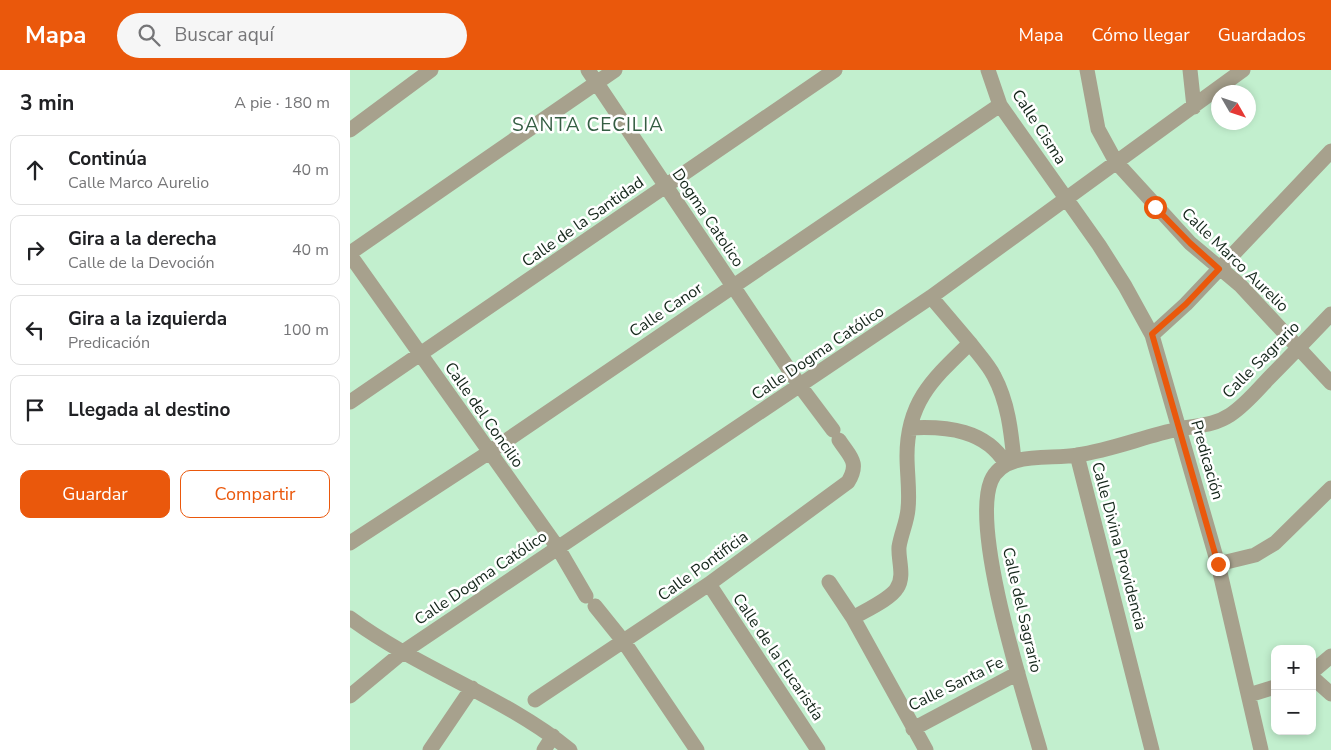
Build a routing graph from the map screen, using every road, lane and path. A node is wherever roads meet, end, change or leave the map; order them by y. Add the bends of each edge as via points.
1 (431, 70) edge
2 (615, 70) edge
3 (835, 70) edge
4 (988, 70) edge
5 (1087, 70) edge
6 (1190, 70) edge
7 (1243, 70) edge
8 (592, 76) edge
9 (1000, 106) junction
10 (1194, 107) junction
11 (350, 130) edge
12 (1331, 151) edge
13 (1116, 162) junction
14 (666, 186) junction
15 (1067, 200) junction
16 (350, 254) edge
17 (1219, 269) junction
18 (733, 286) junction
19 (931, 297) junction
20 (1331, 314) edge
21 (1152, 334) junction
22 (970, 344) junction
23 (1298, 349) junction
24 (421, 355) junction
25 (1331, 383) edge
26 (800, 386) junction
27 (350, 402) edge
28 (910, 428) junction
29 (1181, 428) junction
30 (488, 453) junction
31 (1077, 455) junction
32 (1010, 462) junction
33 (1331, 488) edge
34 (350, 543) edge
35 (558, 548) junction
36 (1218, 564) junction
37 (829, 582) dead end
38 (708, 584) junction
39 (350, 618) edge
40 (853, 618) junction
41 (624, 642) junction
42 (403, 652) junction
43 (1331, 656) edge
44 (1316, 669) edge
45 (1018, 673) junction
46 (1316, 680) edge
47 (472, 688) junction
48 (1271, 688) edge
49 (1331, 694) edge
50 (1249, 695) junction
51 (350, 696) edge
52 (535, 700) dead end
53 (913, 729) junction
54 (553, 736) junction
55 (430, 750) edge
56 (544, 750) edge
57 (570, 750) edge
58 (697, 750) edge
59 (818, 750) edge
60 (926, 750) edge
61 (1040, 750) edge
62 (1152, 750) edge
63 (1261, 750) edge

1 - 11 street
2 - 8 street
3 - 14 street, Calle de la Santidad
4 - 9 street, Calle Cisma
5 - 13 street, Calle Marco Aurelio via 1098,129
6 - 10 street
7 - 10 street, Calle Dogma Católico
8 - 14 street, Dogma Catolico
8 - 16 street
9 - 15 street, Calle Cisma
9 - 18 street, Calle Canor
10 - 13 street, Calle Dogma Católico
12 - 17 street
13 - 15 street, Calle Dogma Católico
13 - 17 street, Calle Marco Aurelio via 1190,243
14 - 18 street, Dogma Catolico
14 - 24 street, Calle de la Santidad
15 - 19 street, Calle Dogma Católico
15 - 21 street, Predicación via 1125,286
16 - 24 street, Calle del Concilio
17 - 21 street
17 - 23 street, Calle Marco Aurelio via 1240,285
18 - 26 street, Dogma Catolico
18 - 30 street, Calle Canor
19 - 22 street
19 - 26 street, Calle Dogma Católico
20 - 23 street, Calle Sagrario
21 - 29 street, Predicación
22 - 28 street via 918,400
22 - 32 street via 997,384 1011,426
23 - 25 street, Calle Marco Aurelio
23 - 29 street, Calle Sagrario via 1229,416 1207,426
24 - 27 street, Calle de la Santidad
24 - 30 street, Calle del Concilio
26 - 35 street, Calle Dogma Católico
26 - 38 street, Calle Pontificia via 854,462 854,471 848,482
28 - 32 street via 947,428 984,440
28 - 40 street via 908,511 899,548 901,580 896,591
29 - 31 street, Calle Divina Providencia
29 - 36 street, Predicación
30 - 34 street, Calle Canor
30 - 35 street, Calle del Concilio
31 - 32 street
31 - 62 street, Calle Divina Providencia
32 - 45 street, Calle del Sagrario via 991,481 988,542
33 - 36 street via 1275,543 1256,556
35 - 41 street, Calle del Concilio via 591,601
35 - 42 street, Calle Dogma Católico
36 - 50 street, Predicación
37 - 40 street, Calle Santa Fe
38 - 41 street, Calle Pontificia
38 - 59 street, Calle de la Eucaristía
39 - 42 street
40 - 53 street, Calle Santa Fe
41 - 52 street, Calle Pontificia
41 - 58 street, Calle del Concilio
42 - 47 street
42 - 51 street, Calle Dogma Católico
43 - 44 street
45 - 53 street, Calle Santa Fe
45 - 61 street, Calle del Sagrario
46 - 49 street
47 - 54 street
47 - 55 street
48 - 50 street
50 - 63 street, Predicación
53 - 60 street
54 - 56 street
54 - 57 street

